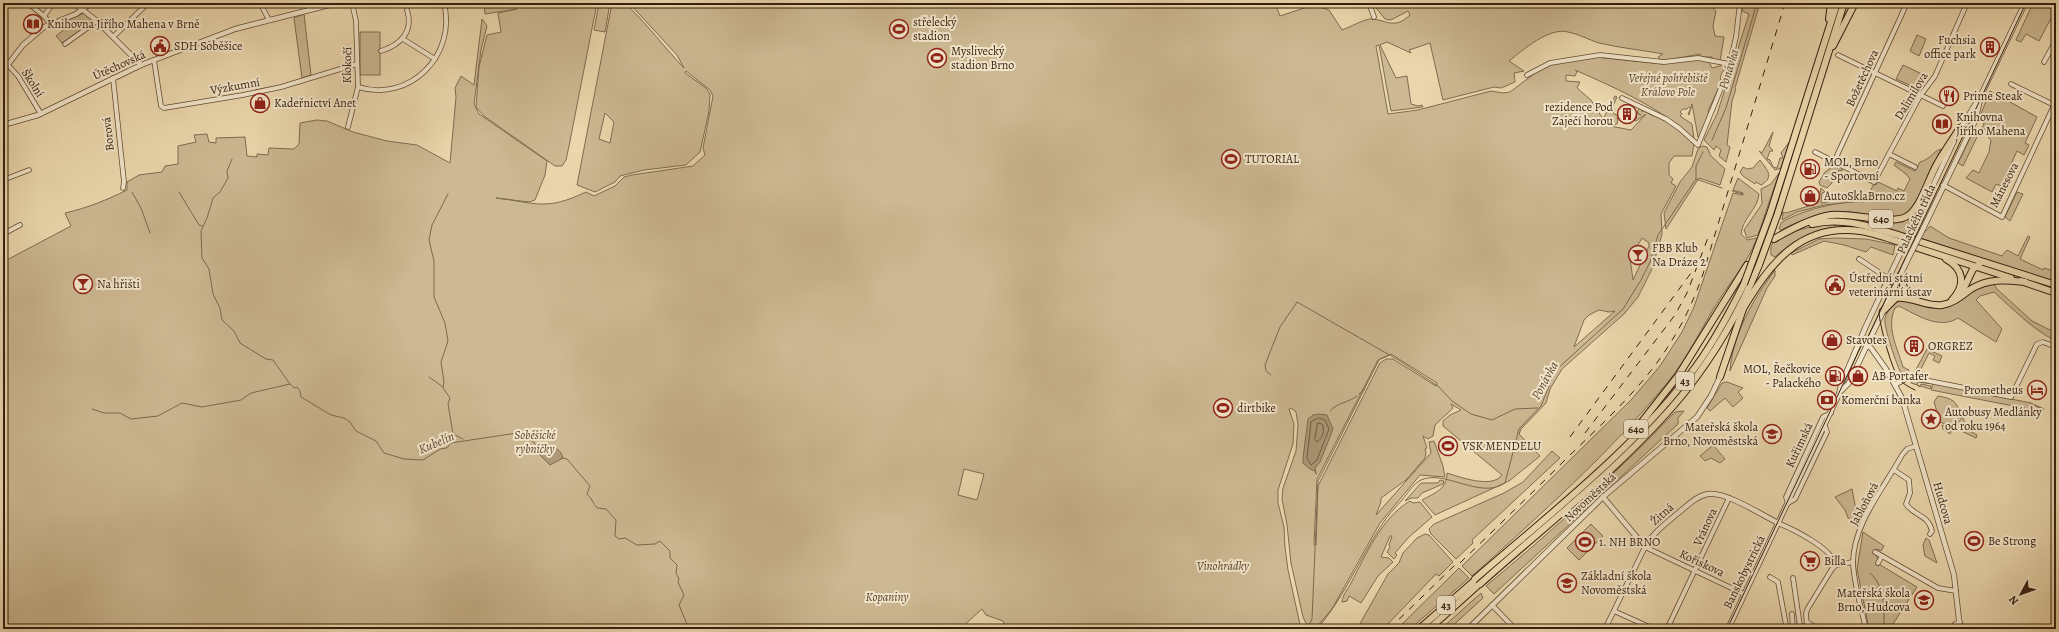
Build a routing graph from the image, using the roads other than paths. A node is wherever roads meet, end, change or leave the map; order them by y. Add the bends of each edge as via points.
1 (28, 3) edge
2 (53, 3) edge
3 (73, 3) edge
4 (91, 3) edge
5 (148, 3) edge
6 (260, 3) edge
7 (337, 3) edge
8 (352, 3) edge
9 (444, 3) edge
10 (1369, 3) edge
11 (1740, 3) edge
12 (1831, 3) edge
13 (1837, 3) edge
14 (1844, 3) edge
15 (1854, 3) edge
16 (1967, 3) edge
17 (2025, 3) edge
18 (1905, 4) edge
19 (83, 10) junction
20 (407, 10) dead end
21 (44, 16) junction
22 (1374, 17) dead end
23 (269, 20) junction
24 (97, 21) junction
25 (50, 24) junction
26 (1827, 35) junction
27 (113, 37) junction
28 (403, 39) junction
29 (2056, 40) edge
30 (65, 44) dead end
31 (381, 52) dead end
32 (1838, 55) dead end
33 (435, 59) junction
34 (154, 60) junction
35 (1826, 60) junction
36 (2044, 62) dead end
37 (357, 64) junction
38 (1729, 64) junction
39 (8, 65) junction
40 (141, 65) junction
41 (3, 71) edge
42 (1875, 73) junction
43 (1528, 75) dead end
44 (113, 78) junction
45 (2011, 84) dead end
46 (358, 87) junction
47 (1982, 95) junction
48 (1920, 96) junction
49 (1622, 98) dead end
50 (2055, 103) edge
51 (1943, 106) dead end
52 (41, 114) junction
53 (3, 124) edge
54 (348, 128) dead end
55 (1960, 128) junction
56 (1816, 152) dead end
57 (1889, 154) junction
58 (1834, 162) junction
59 (1915, 166) dead end
60 (29, 170) dead end
61 (3, 180) edge
62 (1944, 185) junction
63 (123, 188) dead end
64 (20, 226) dead end
65 (1796, 229) junction
66 (3, 234) edge
67 (1774, 239) dead end
68 (1932, 252) junction
69 (1968, 257) junction
70 (1859, 259) dead end
71 (1747, 265) dead end
72 (1996, 265) junction
73 (1759, 266) junction
74 (1976, 266) junction
75 (1900, 275) junction
76 (1889, 279) junction
77 (2025, 282) junction
78 (2056, 285) edge
79 (1886, 286) junction
80 (1894, 290) junction
81 (1966, 293) junction
82 (2056, 293) edge
83 (1913, 298) junction
84 (1953, 300) junction
85 (1744, 307) junction
86 (1883, 311) junction
87 (1860, 341) junction
88 (1718, 344) junction
89 (1867, 344) junction
90 (2056, 347) edge
91 (1720, 377) joint
92 (1895, 385) junction
93 (1841, 391) junction
94 (1831, 413) junction
95 (1916, 446) junction
96 (1607, 462) junction
97 (1894, 470) junction
98 (1603, 498) junction
99 (1729, 498) junction
100 (1788, 503) junction
101 (1778, 523) junction
102 (1930, 534) dead end
103 (1645, 547) junction
104 (1875, 552) dead end
105 (1882, 556) junction
106 (1853, 562) junction
107 (1878, 562) dead end
108 (1836, 565) junction
109 (1695, 571) junction
110 (1770, 577) dead end
111 (1793, 578) dead end
112 (1476, 583) junction
113 (1956, 591) junction
114 (1744, 594) junction
115 (1492, 605) junction
116 (1614, 610) junction
117 (1792, 614) dead end
118 (1960, 622) junction
119 (1800, 626) junction
120 (1807, 626) edge
121 (1793, 628) edge
122 (1419, 629) edge
123 (1429, 629) edge
124 (1468, 629) edge
125 (1516, 629) edge
126 (1605, 629) edge
127 (1654, 629) edge
128 (1667, 629) edge
129 (1728, 629) edge
130 (1818, 629) edge
131 (1866, 629) edge
132 (1952, 629) edge
133 (1960, 629) edge

1 - 21 street
2 - 21 street
3 - 19 street
4 - 19 street
5 - 27 street
6 - 23 street
7 - 23 street, Útěchovská
8 - 37 street, Klokočí via 356,21
9 - 33 street via 446,34 444,44
10 - 22 street
11 - 38 street via 1736,37
12 - 26 highway
13 - 26 highway, 43
14 - 35 highway, 43
15 - 35 highway
16 - 48 street, Dalimilova via 1936,75
17 - 47 street, Palackého třída
18 - 42 street, Božetěchova
19 - 24 street
19 - 25 street
20 - 28 street via 409,26
21 - 25 street
23 - 34 street, Útěchovská via 235,29
24 - 27 street
24 - 30 street
25 - 39 street via 23,45
26 - 96 highway, 43, bridge via 1770,214 1744,284 1716,336 1686,380 1657,413
27 - 40 street
28 - 31 street
28 - 33 street
29 - 36 street
32 - 42 street
33 - 46 street via 423,73 402,85 382,90
34 - 37 street, Výzkumní via 160,106 164,108 281,87
34 - 40 street, Útěchovská
35 - 73 highway, 43, bridge
37 - 46 street, Klokočí
38 - 43 street via 1698,58 1664,62 1600,55 1550,62
38 - 49 street via 1698,145 1666,119
39 - 41 street
39 - 52 street, Školní via 18,76
40 - 44 street, Útěchovská
42 - 48 street
42 - 58 street, Božetěchova
44 - 52 street, Útěchovská
44 - 63 street, Borová
45 - 50 street
46 - 54 street, Klokočí
47 - 55 street, Palackého třída
47 - 62 street, Palackého třída via 1975,121
48 - 51 street
48 - 57 street, Dalimilova
50 - 62 street, Mánesova via 2002,217
52 - 53 street, Útěchovská
55 - 65 highway, 640 via 1908,216 1892,220 1850,214 1831,215 1818,218
55 - 76 street, Palackého třída, bridge
56 - 58 street, Dalimilova
57 - 58 street, Dalimilova via 1874,182
57 - 59 street
60 - 61 street
62 - 75 street, Palackého třída, bridge
64 - 66 street
65 - 67 highway, 640
65 - 85 highway, 640 via 1818,223 1843,221 1865,225 1903,240 1853,231 1830,232 1804,240 1785,252 1770,267
68 - 69 highway via 1920,245
68 - 74 highway
68 - 84 highway via 1952,262 1960,273 1962,286
69 - 72 highway
69 - 74 highway via 1975,261
70 - 76 street
71 - 96 highway, 640 via 1678,376
72 - 74 highway
72 - 78 highway
73 - 85 highway
73 - 88 highway, 43
74 - 77 highway
74 - 81 highway via 1975,275
74 - 84 highway via 1965,288
75 - 80 street, Palackého třída
75 - 83 highway via 1904,288
76 - 79 street, Palackého třída
77 - 81 highway via 1992,280
77 - 82 highway
79 - 80 highway
79 - 87 street, Palackého třída
80 - 83 highway
80 - 86 street, Palackého třída
81 - 84 highway via 1958,300
83 - 84 highway via 1933,305
83 - 86 highway via 1896,298
85 - 88 highway, 640 via 1731,330
85 - 91 highway
86 - 89 street, Palackého třída
87 - 89 street
87 - 93 street, Palackého třída
88 - 112 highway, 43 via 1684,392 1647,433
89 - 92 street, Hudcova
89 - 93 street, Palackého třída via 1848,386
90 - 92 street via 2043,342 2037,344 2011,397 1908,378
91 - 98 street, Novoměstská via 1713,393 1696,416
92 - 95 street, Hudcova via 1902,398
93 - 94 street, Palackého třída
94 - 100 street, Kuřimská
94 - 100 street, Kuřimská via 1823,417 1820,423 1786,497
95 - 97 street, Jabloňová via 1907,449
95 - 113 street, Hudcova via 1954,575
96 - 112 highway, 43
97 - 102 street via 1909,480 1910,493 1906,504 1928,520 1932,531
97 - 106 street, Jabloňová via 1865,519
98 - 103 street, Kořískova
98 - 115 street, Novoměstská
99 - 101 street, Žitná
99 - 103 street, Žitná via 1709,494 1695,500 1658,530
99 - 109 street, Vránova
100 - 101 street, Kuřimská
101 - 108 street via 1822,548 1830,554
101 - 114 street, Banskobystrická
103 - 109 street, Kořískova
103 - 116 street, Žitná
104 - 105 street
105 - 107 street
105 - 113 street via 1938,588
106 - 108 street
106 - 131 street, Jabloňová
108 - 120 street via 1806,613
109 - 114 street, Kořískova
109 - 128 street, Vránova
110 - 121 street via 1778,582 1786,625
111 - 119 street
112 - 122 highway, 43
112 - 123 highway, 43
113 - 118 street, Hudcova
114 - 129 street, Banskobystrická
115 - 124 street, Novoměstská
115 - 125 street
116 - 126 street, Žitná
116 - 127 street
117 - 121 street
118 - 132 street
118 - 133 street, Hudcova
119 - 120 street
119 - 121 street
120 - 130 street

